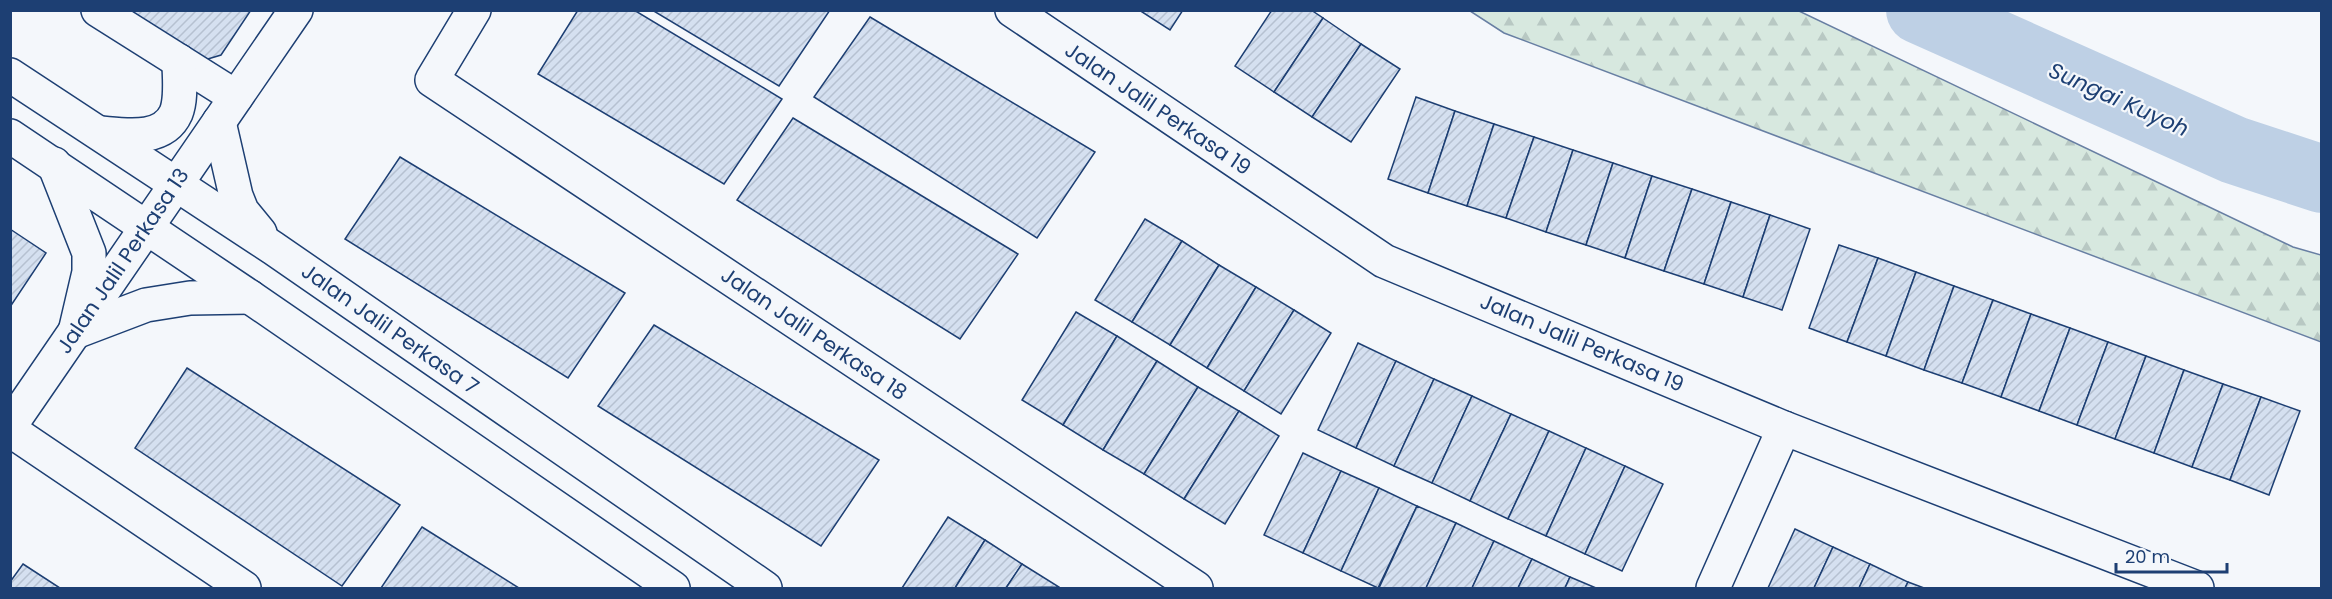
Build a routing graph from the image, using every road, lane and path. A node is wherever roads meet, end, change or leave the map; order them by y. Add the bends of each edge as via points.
1 (98, 10) edge
2 (296, 10) edge
3 (474, 10) edge
4 (1012, 10) edge
5 (179, 61) junction
6 (10, 75) edge
7 (227, 109) junction
8 (98, 133) junction
9 (10, 136) edge
10 (54, 164) junction
11 (176, 184) junction
12 (147, 227) junction
13 (273, 248) junction
14 (250, 297) junction
15 (75, 332) junction
16 (10, 428) edge
17 (1784, 428) junction
18 (244, 588) edge
19 (672, 588) edge
20 (765, 588) edge
21 (1196, 588) edge
22 (1713, 588) edge
23 (2197, 588) edge

1 - 5 street
2 - 7 street, Jalan Jalil Perkasa 13
3 - 21 street, Jalan Jalil Perkasa 18 via 432,80
4 - 17 street, Jalan Jalil Perkasa 19 via 1384,261
5 - 7 street
5 - 8 street via 176,113 159,131 142,135
6 - 8 street, Jalan Jalil Perkasa 7
7 - 11 street, Jalan Jalil Perkasa 13
7 - 13 street via 236,196 242,210
8 - 11 street, Jalan Jalil Perkasa 7
9 - 10 street
10 - 12 street
10 - 15 street via 89,253 89,272
11 - 12 street, Jalan Jalil Perkasa 13
11 - 13 street, Jalan Jalil Perkasa 7
12 - 14 street
12 - 15 street, Jalan Jalil Perkasa 13
13 - 20 street, Jalan Jalil Perkasa 7
14 - 15 street via 190,298 146,305
14 - 19 street
15 - 16 street, Jalan Jalil Perkasa 13
16 - 18 street
17 - 22 street
17 - 23 street, Jalan Jalil Perkasa 19

